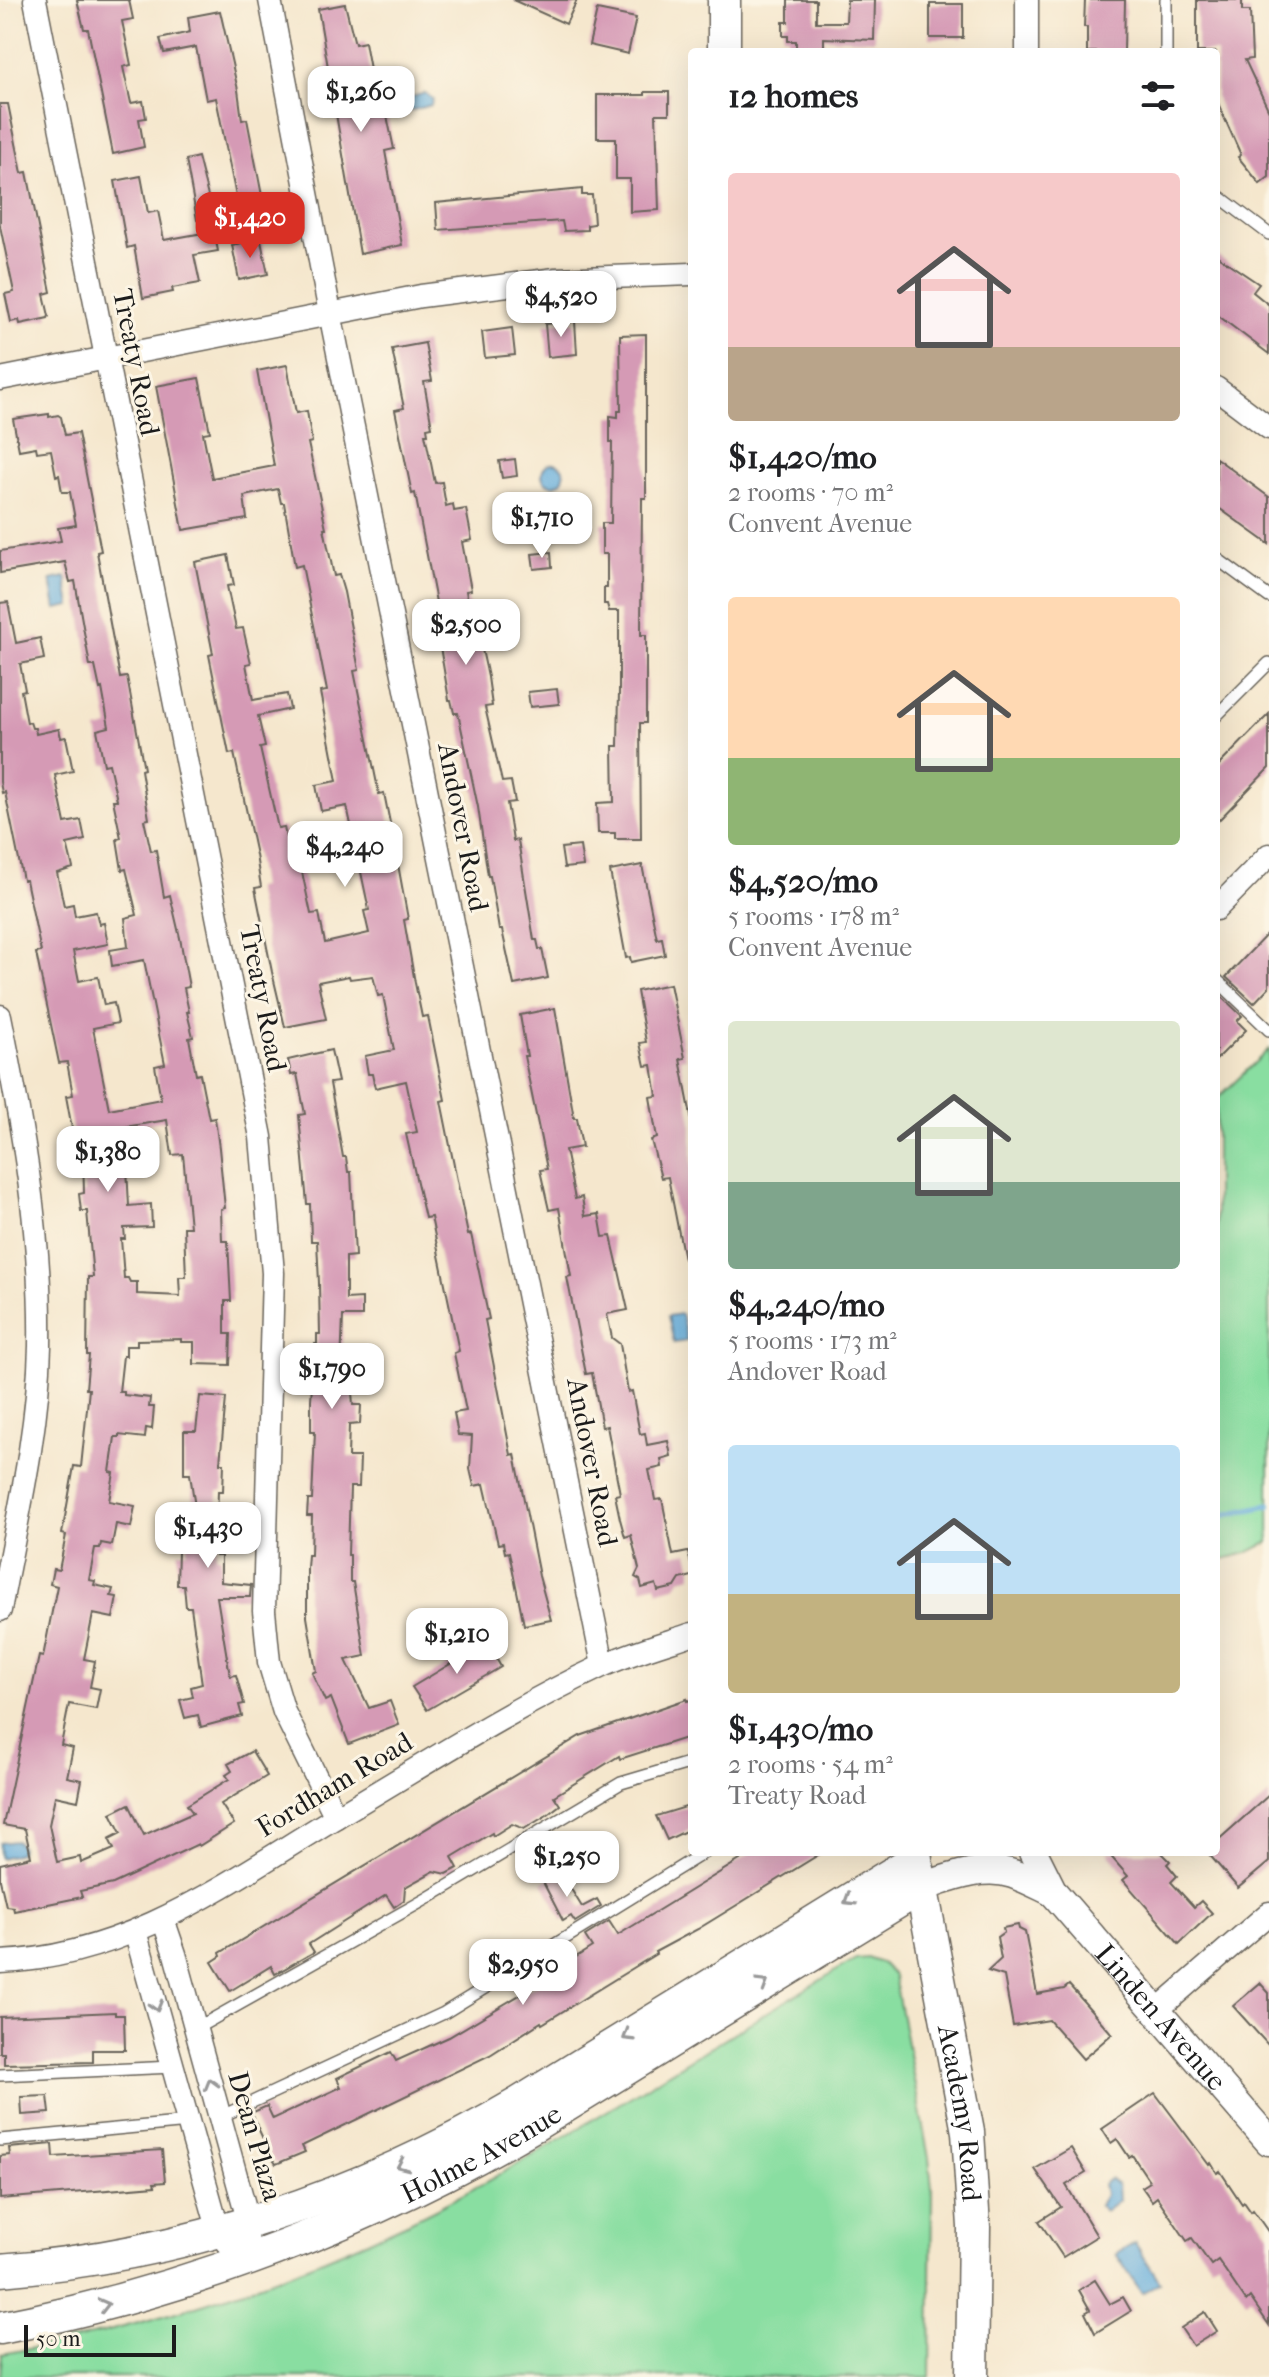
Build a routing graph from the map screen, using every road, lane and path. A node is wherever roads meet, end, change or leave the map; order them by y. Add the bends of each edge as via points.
1 (35, 0) edge
2 (270, 0) edge
3 (724, 0) edge
4 (1027, 0) edge
5 (1166, 0) edge
6 (724, 48) edge
7 (1027, 48) edge
8 (1166, 48) edge
9 (1220, 197) edge
10 (1269, 234) edge
11 (688, 274) edge
12 (330, 313) junction
13 (106, 358) junction
14 (0, 379) edge
15 (1220, 391) edge
16 (1269, 428) edge
17 (1220, 561) edge
18 (1269, 597) edge
19 (1269, 663) edge
20 (1220, 712) edge
21 (1269, 855) edge
22 (1220, 905) edge
23 (1220, 983) edge
24 (0, 1016) edge
25 (1269, 1030) edge
26 (0, 1610) edge
27 (688, 1635) edge
28 (603, 1665) junction
29 (688, 1763) edge
30 (336, 1817) junction
31 (699, 1856) edge
32 (1035, 1856) edge
33 (920, 1862) edge
34 (1053, 1892) junction
35 (1269, 1913) edge
36 (163, 1919) junction
37 (135, 1931) junction
38 (0, 1962) edge
39 (1156, 2011) junction
40 (195, 2029) junction
41 (173, 2067) junction
42 (0, 2075) edge
43 (220, 2117) junction
44 (189, 2122) junction
45 (0, 2140) edge
46 (1269, 2141) edge
47 (234, 2227) junction
48 (244, 2262) junction
49 (0, 2270) edge
50 (0, 2328) edge
51 (972, 2377) edge

1 - 13 street, Treaty Road
2 - 12 street, Andover Road
3 - 6 main road
4 - 7 street
5 - 8 lane
9 - 10 lane
11 - 12 street via 496,285
12 - 13 street
12 - 28 street, Andover Road
13 - 14 street
13 - 30 street, Treaty Road via 261,1137 273,1273 264,1611 269,1662 284,1712
15 - 16 street
17 - 18 lane
19 - 20 lane
21 - 22 street
23 - 25 lane
24 - 26 street via 36,1227 40,1348 31,1442
27 - 28 street, Fordham Road
28 - 30 street, Fordham Road via 493,1723
29 - 40 lane via 621,1783
30 - 36 street, Fordham Road
31 - 43 lane via 444,2013
32 - 34 street, Linden Avenue
33 - 34 street, Linden Avenue via 960,1875 1012,1874
33 -> 47 main road, Holme Avenue via 471,2131 371,2178
48 -> 33 main road, Holme Avenue via 390,2202 484,2154
33 - 51 main road, Academy Road via 968,2132 974,2227
34 - 39 street, Linden Avenue
35 - 39 street
36 - 37 street, Fordham Road
36 - 40 street, Dean Plaza
37 - 38 street, Fordham Road via 68,1952
37 -> 41 street, Dean Plaza
39 - 46 street, Linden Avenue
43 -> 40 street, Dean Plaza
41 - 42 lane
41 - 44 street, Dean Plaza
43 - 47 street, Dean Plaza
44 - 45 lane
44 - 47 street, Dean Plaza
47 - 48 street, Dean Plaza
47 - 49 main road, Holme Avenue via 120,2254
50 -> 48 main road, Holme Avenue via 136,2297

